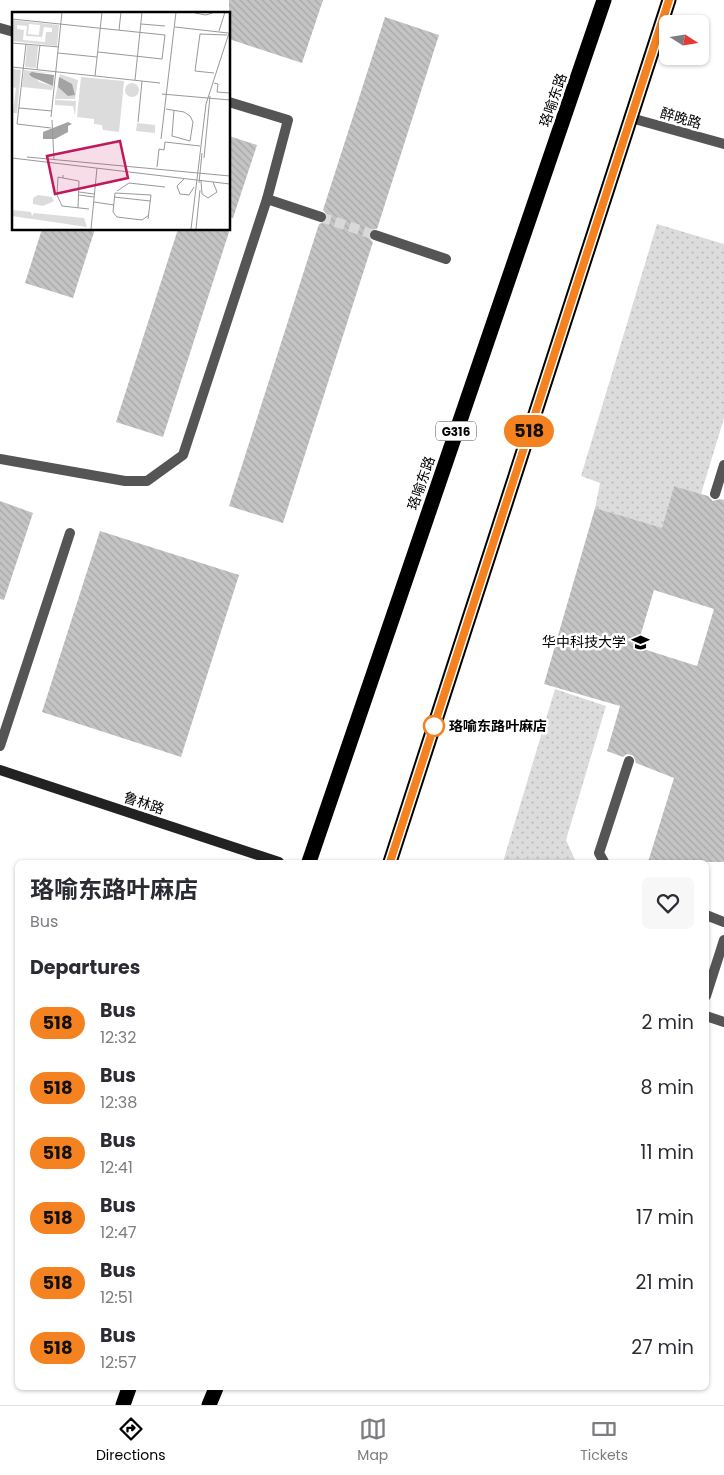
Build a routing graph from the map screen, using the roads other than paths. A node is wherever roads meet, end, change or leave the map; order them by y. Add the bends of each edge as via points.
1 (604, 0) edge
2 (669, 0) edge
3 (230, 102) edge
4 (631, 118) junction
5 (724, 144) edge
6 (267, 199) junction
7 (321, 217) tunnel mouth
8 (375, 235) tunnel mouth
9 (446, 258) dead end
10 (0, 459) edge
11 (724, 465) edge
12 (715, 494) dead end
13 (70, 533) dead end
14 (0, 746) edge
15 (629, 760) dead end
16 (0, 770) edge
17 (272, 860) edge
18 (310, 860) edge
19 (391, 860) edge
20 (603, 860) edge
21 (709, 916) edge
22 (724, 922) edge
23 (724, 940) edge
24 (709, 987) edge
25 (709, 1017) edge
26 (724, 1022) edge
27 (128, 1390) edge
28 (135, 1390) edge
29 (215, 1390) edge
30 (216, 1390) edge
31 (123, 1405) edge
32 (133, 1405) edge
33 (209, 1405) edge
34 (215, 1405) edge

1 - 18 highway, 珞喻东路 / G316
2 - 4 highway
3 - 6 street via 288,120
4 - 5 street, 醉晚路
4 - 19 highway
6 - 7 street
6 - 10 street via 184,455 148,481 125,481
8 - 9 street
11 - 12 street
13 - 14 street
15 - 20 street via 599,853
16 - 17 street, 鲁林路
21 - 22 street
23 - 24 street
25 - 26 street
27 - 31 highway
28 - 32 highway
29 - 33 highway
30 - 34 highway

